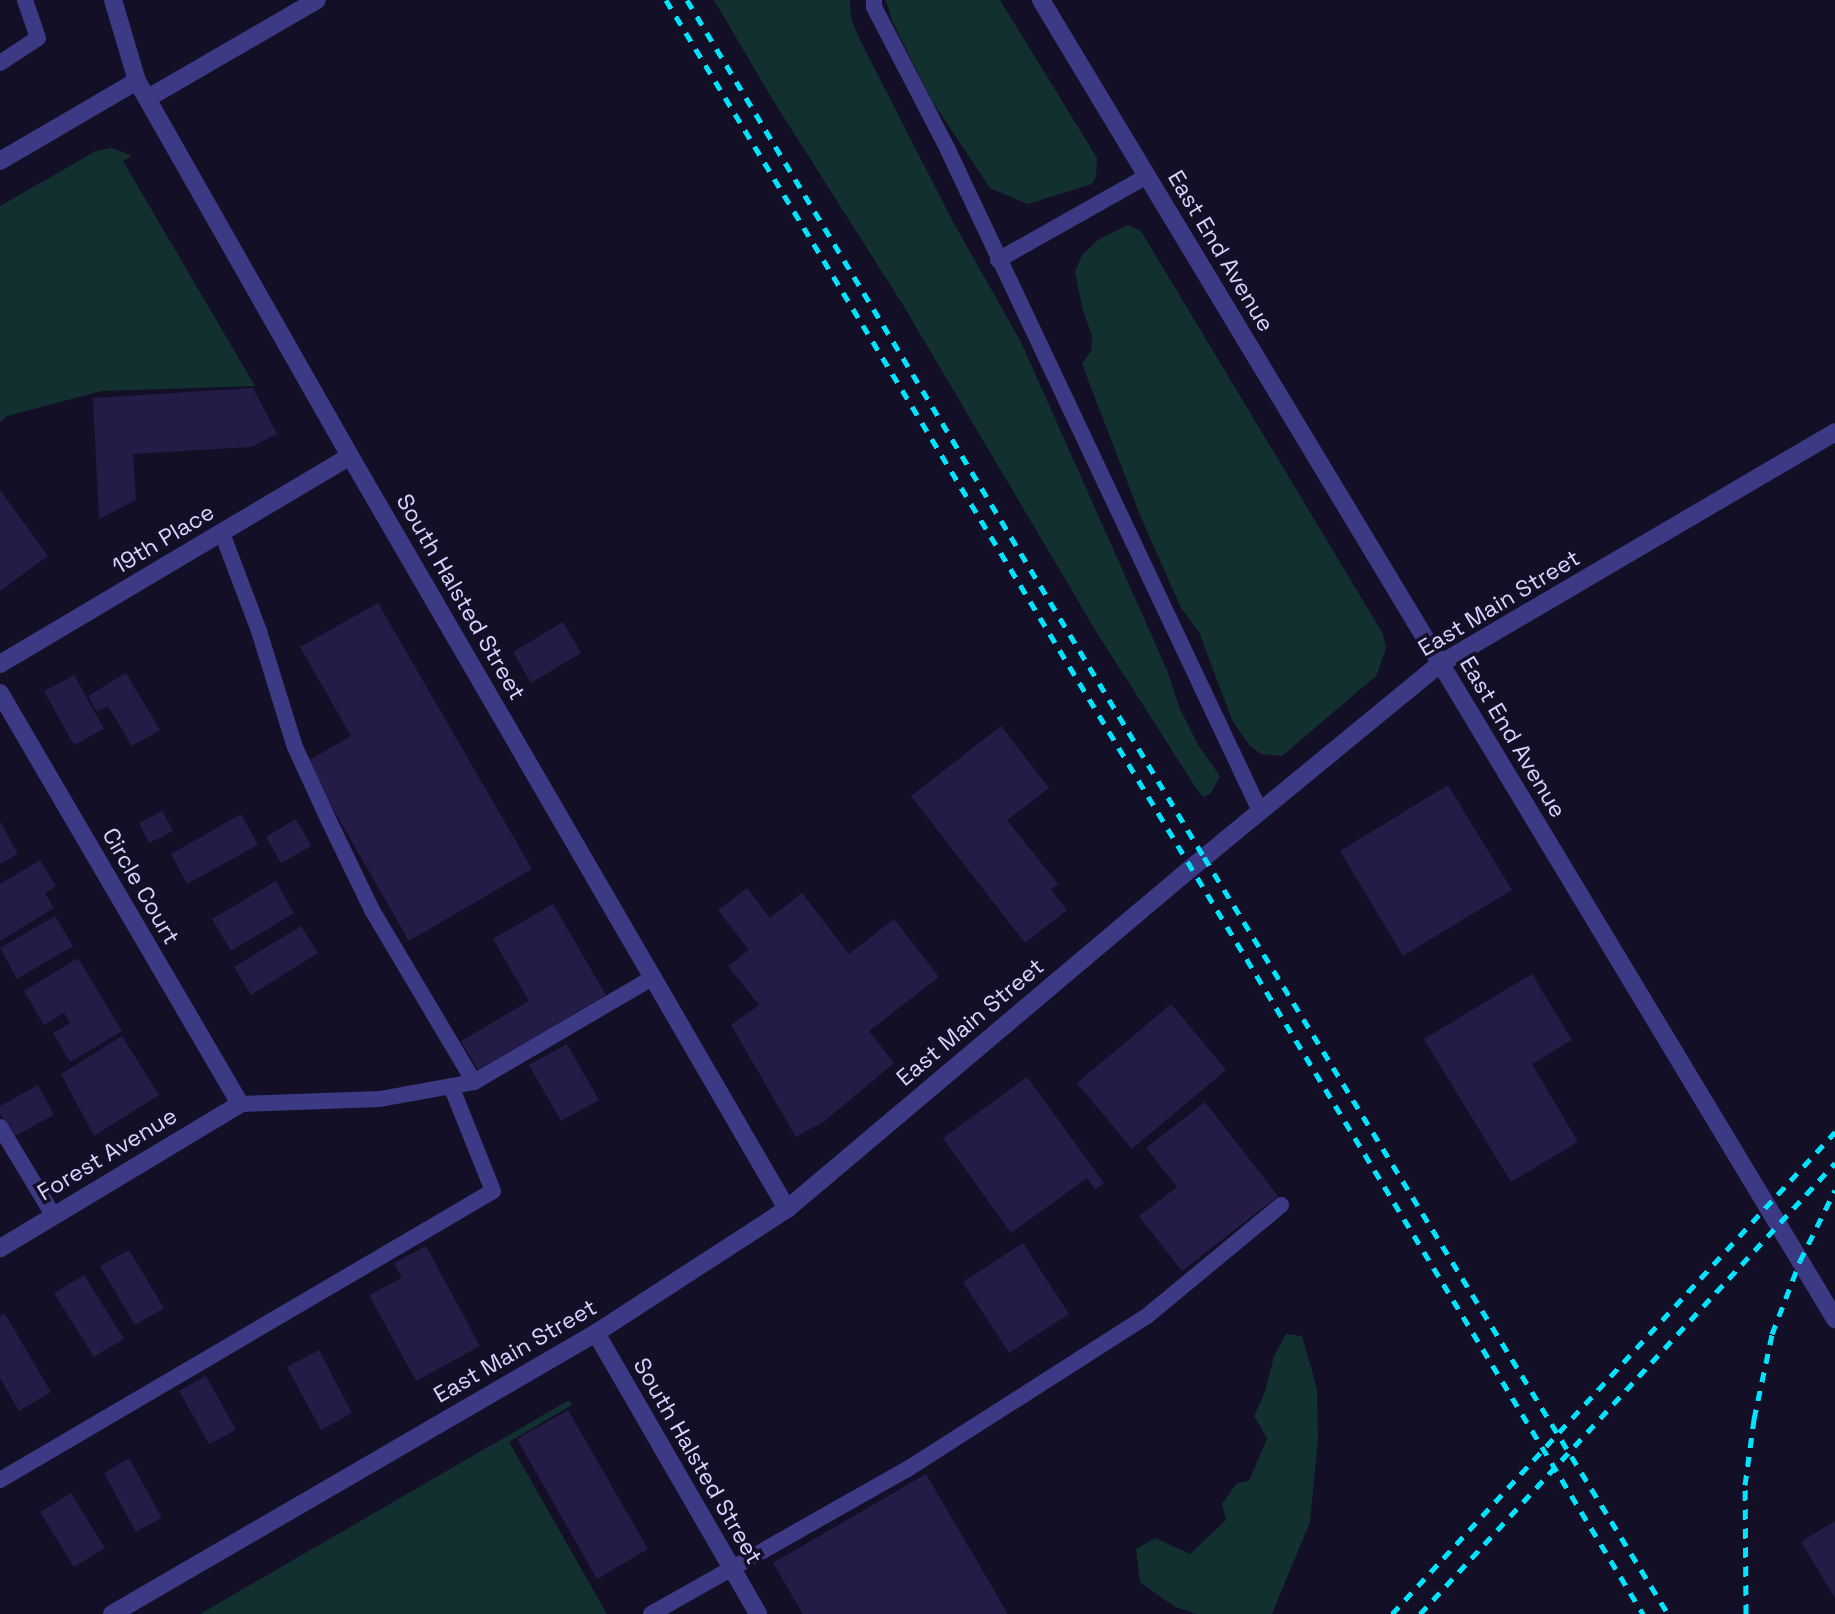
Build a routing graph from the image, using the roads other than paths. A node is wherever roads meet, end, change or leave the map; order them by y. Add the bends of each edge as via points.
1 (25, 0) edge
2 (113, 0) edge
3 (317, 0) edge
4 (874, 0) edge
5 (1041, 0) edge
6 (0, 63) edge
7 (137, 81) junction
8 (148, 99) junction
9 (0, 161) edge
10 (1147, 176) junction
11 (998, 260) junction
12 (1835, 432) edge
13 (350, 456) junction
14 (222, 533) junction
15 (0, 664) edge
16 (1440, 664) junction
17 (0, 693) edge
18 (1261, 811) junction
19 (654, 977) junction
20 (474, 1082) junction
21 (451, 1086) junction
22 (240, 1104) junction
23 (0, 1127) edge
24 (1281, 1205) dead end
25 (788, 1209) junction
26 (53, 1215) junction
27 (0, 1248) edge
28 (1835, 1320) edge
29 (596, 1333) junction
30 (0, 1480) edge
31 (732, 1568) junction
32 (112, 1614) edge
33 (651, 1614) edge
34 (758, 1614) edge

1 - 6 lane via 38,38
2 - 7 street, South Halsted Street
3 - 8 street
4 - 11 lane
5 - 10 street, East End Avenue
7 - 8 street, South Halsted Street
7 - 9 street
8 - 13 street, South Halsted Street
10 - 11 lane
10 - 16 street, East End Avenue
11 - 18 lane
12 - 16 street, East Main Street
13 - 14 street, 19th Place
13 - 19 street, South Halsted Street
14 - 15 street, 19th Place
14 - 20 lane via 295,747 372,911
16 - 18 street, East Main Street
16 - 28 street, East End Avenue
17 - 22 street, Circle Court
18 - 25 street, East Main Street
19 - 20 lane
19 - 25 street, South Halsted Street
20 - 21 lane
21 - 22 lane via 380,1099
21 - 30 lane via 493,1191
22 - 26 street, Forest Avenue
23 - 26 lane
24 - 31 lane via 1147,1316 906,1470
25 - 29 street, East Main Street
26 - 27 street, Forest Avenue
29 - 31 street, South Halsted Street
29 - 32 street, East Main Street
31 - 33 lane
31 - 34 street, South Halsted Street

